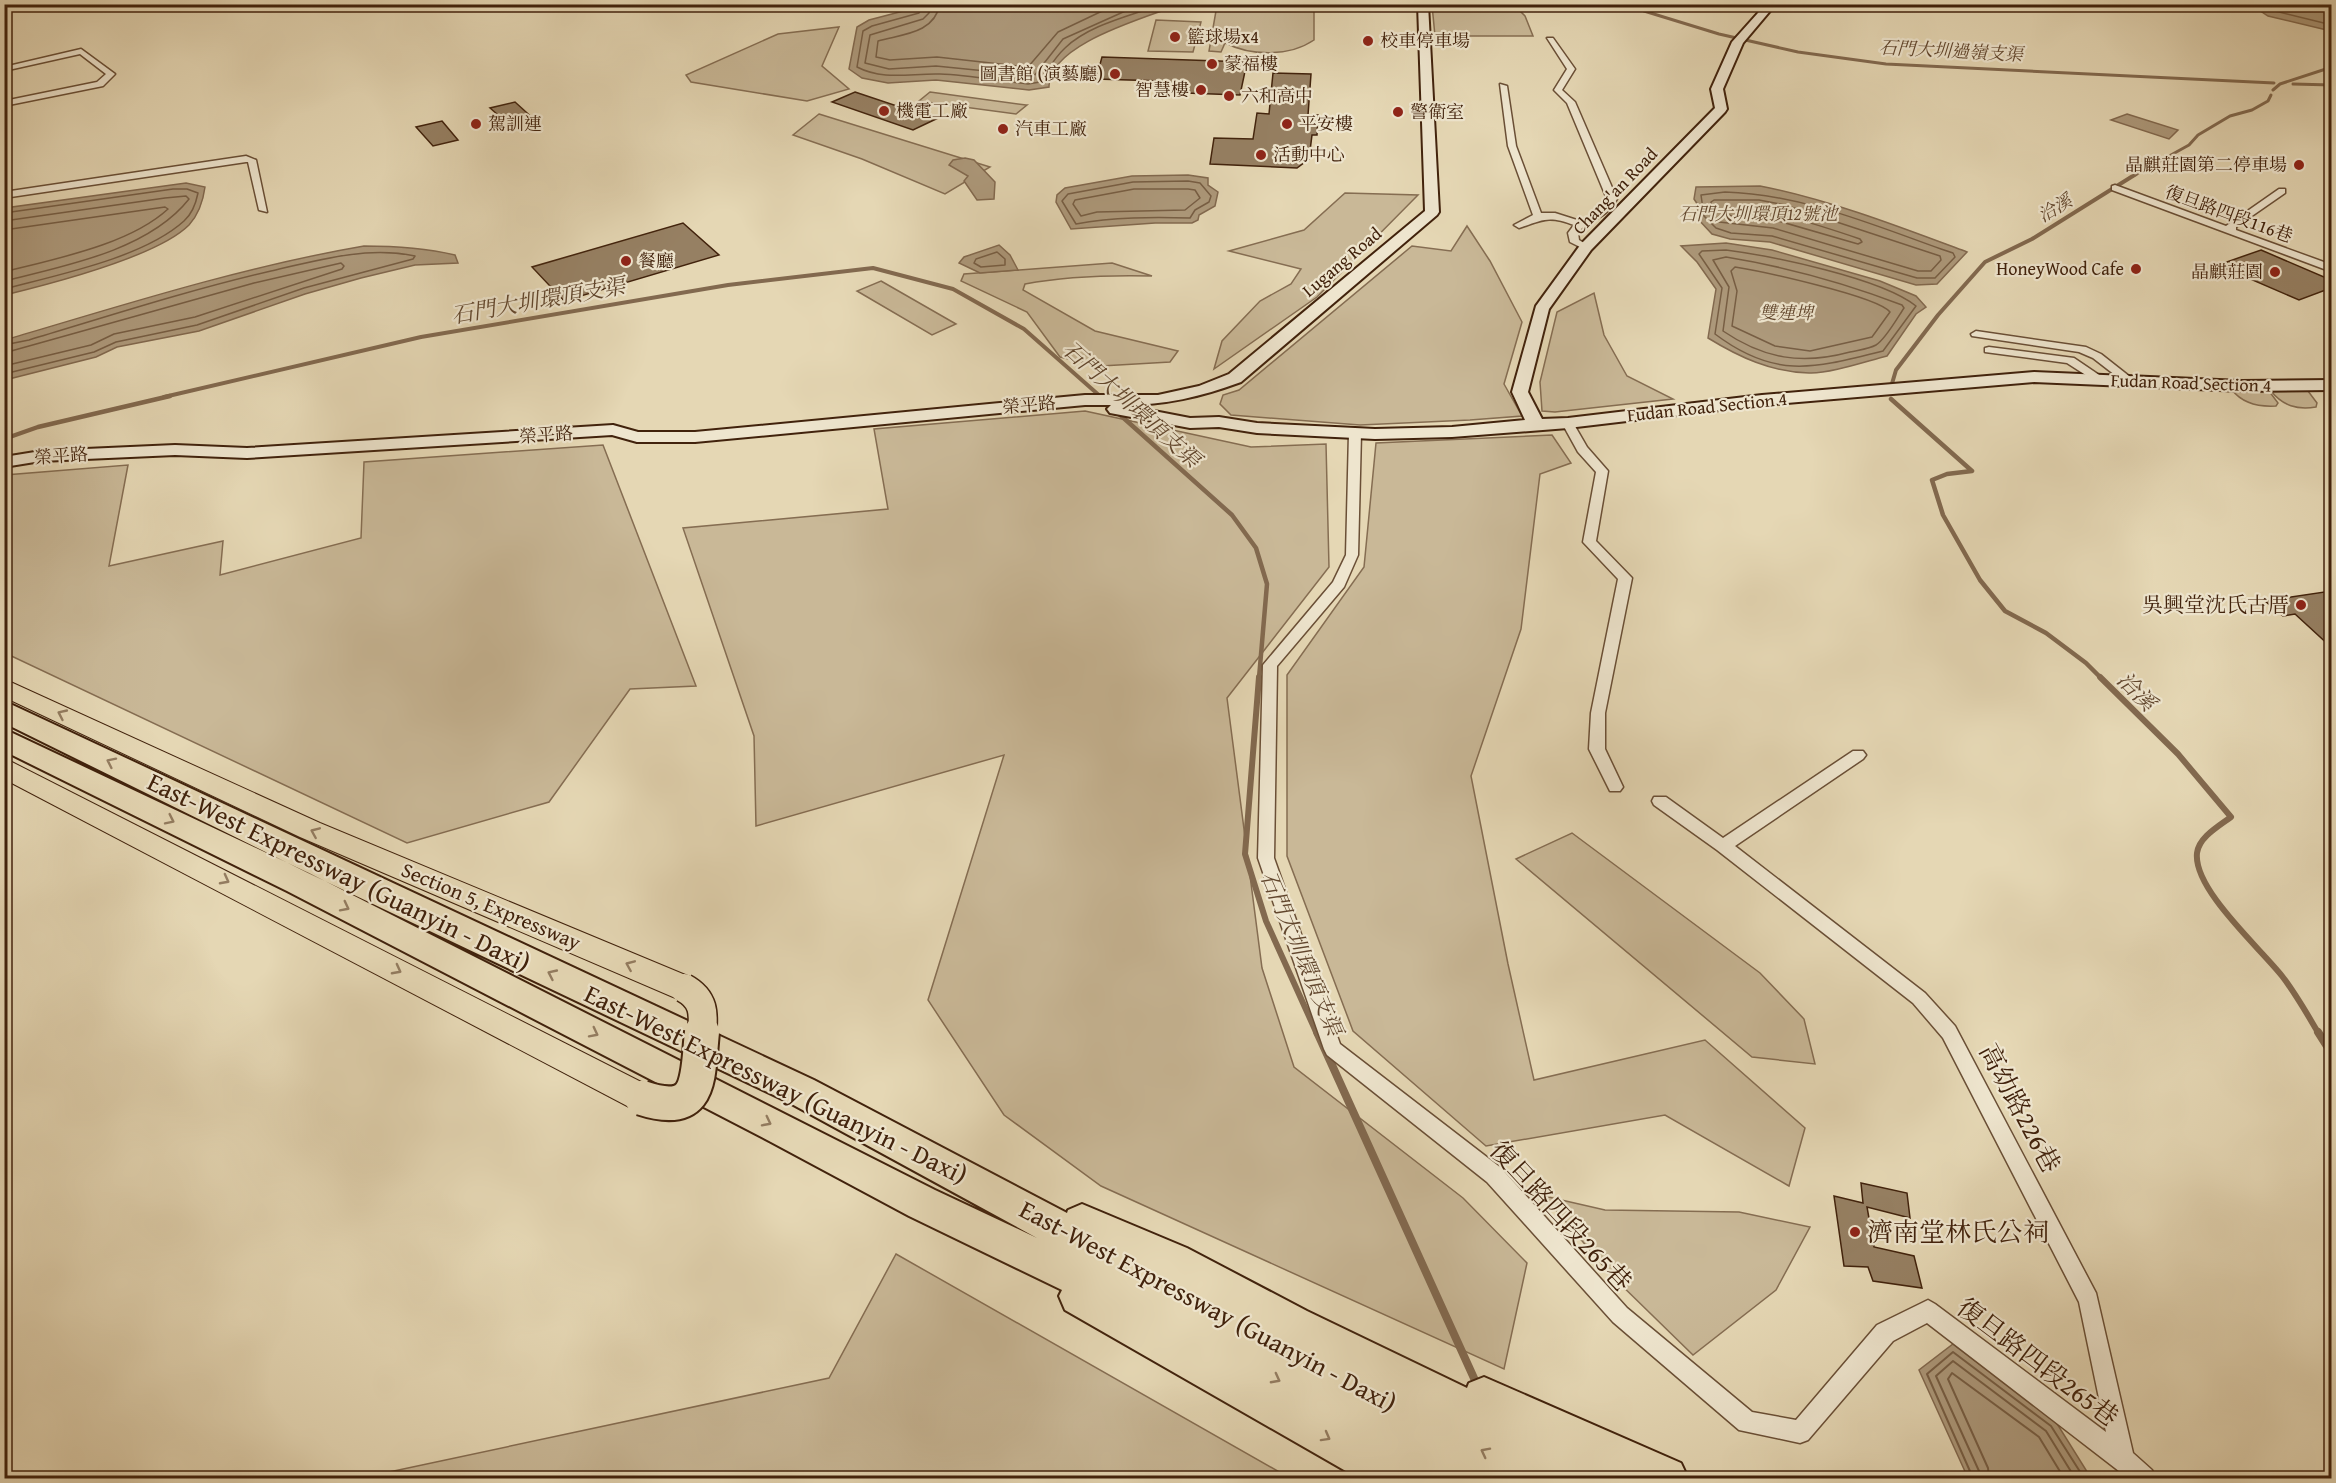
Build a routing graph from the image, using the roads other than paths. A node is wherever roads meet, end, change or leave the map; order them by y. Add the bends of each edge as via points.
1 (1423, 4) edge
2 (1774, 4) edge
3 (1550, 40) dead end
4 (4, 69) edge
5 (1503, 86) dead end
6 (4, 104) edge
7 (2115, 188) dead end
8 (2282, 191) dead end
9 (4, 195) edge
10 (264, 210) dead end
11 (1537, 214) junction
12 (1579, 224) junction
13 (1519, 225) dead end
14 (2232, 232) junction
15 (1586, 247) junction
16 (2331, 269) edge
17 (1976, 334) dead end
18 (1989, 350) dead end
19 (2099, 379) junction
20 (2128, 380) junction
21 (2331, 385) edge
22 (1204, 390) junction
23 (1085, 400) junction
24 (1219, 423) junction
25 (1568, 423) junction
26 (1536, 424) junction
27 (1355, 433) junction
28 (4, 462) edge
29 (4, 687) edge
30 (4, 711) edge
31 (4, 739) edge
32 (1858, 755) dead end
33 (4, 767) edge
34 (1615, 788) dead end
35 (1660, 801) dead end
36 (1723, 846) junction
37 (1153, 1296) junction
38 (1293, 1325) junction
39 (2123, 1459) junction
40 (1399, 1479) edge
41 (1461, 1479) edge
42 (1537, 1479) edge
43 (1606, 1479) edge
44 (1666, 1479) edge
45 (2144, 1479) edge

1 - 22 street, Lugang Road via 1432,212 1235,378
2 - 15 street, Chang'an Road via 1742,39 1717,89 1721,109
3 - 12 street via 1571,69 1558,90 1571,102 1611,199 1607,209 1592,221
4 - 6 street via 81,51 111,74 100,84
5 - 11 street via 1512,146
7 - 14 street, 復旦路四段116巷
8 - 14 street via 2231,226
9 - 10 street via 246,159 252,160
11 - 12 street via 1561,216
11 - 13 street
12 - 15 street via 1573,233 1575,242
14 - 16 street, 復旦路四段116巷
15 - 26 street, Chang'an Road via 1541,309 1520,392
17 - 20 street via 2082,349
18 - 19 street via 2070,360
19 - 20 street, Fudan Road Section 4
19 - 25 street, Fudan Road Section 4 via 2034,377 1762,400
20 - 21 street, Fudan Road Section 4 via 2242,386
22 - 23 street, Lugang Road via 1158,400
22 - 24 street via 1196,409
23 - 24 street, Fudan Road Section 4 via 1139,415
23 - 28 street, 榮平路 via 695,437 637,437 613,430 247,453 175,450 41,456
24 - 27 street, Fudan Road Section 4
25 - 26 street, Fudan Road Section 4
25 - 34 street via 1582,449 1602,471 1589,542 1625,578 1598,713 1597,749
26 - 27 street, Fudan Road Section 4 via 1452,432
27 - 39 street, 復旦路四段265巷 via 1352,555 1339,584 1270,665 1266,858 1333,1048 1494,1175 1620,1315 1747,1422 1800,1432 1885,1333 1928,1311
33 -> 29 main road, Section 5, Expressway, bridge via 642,1098 669,1106 682,1103 698,1080 703,1009 696,995 684,988 310,830
37 -> 30 highway, East-West Expressway (Guanyin - Daxi) via 962,1176 801,1091
31 -> 37 highway, East-West Expressway (Guanyin - Daxi) via 298,882 922,1203
32 - 36 street
35 - 36 street, 高幼路226巷
36 - 39 street, 高幼路226巷 via 1918,998 1949,1032 2090,1300
37 - 38 highway
37 -> 40 highway
37 -> 41 highway, East-West Expressway (Guanyin - Daxi)
42 -> 37 highway, East-West Expressway (Guanyin - Daxi)
38 - 43 highway
38 - 44 highway via 1452,1384
39 - 45 street

